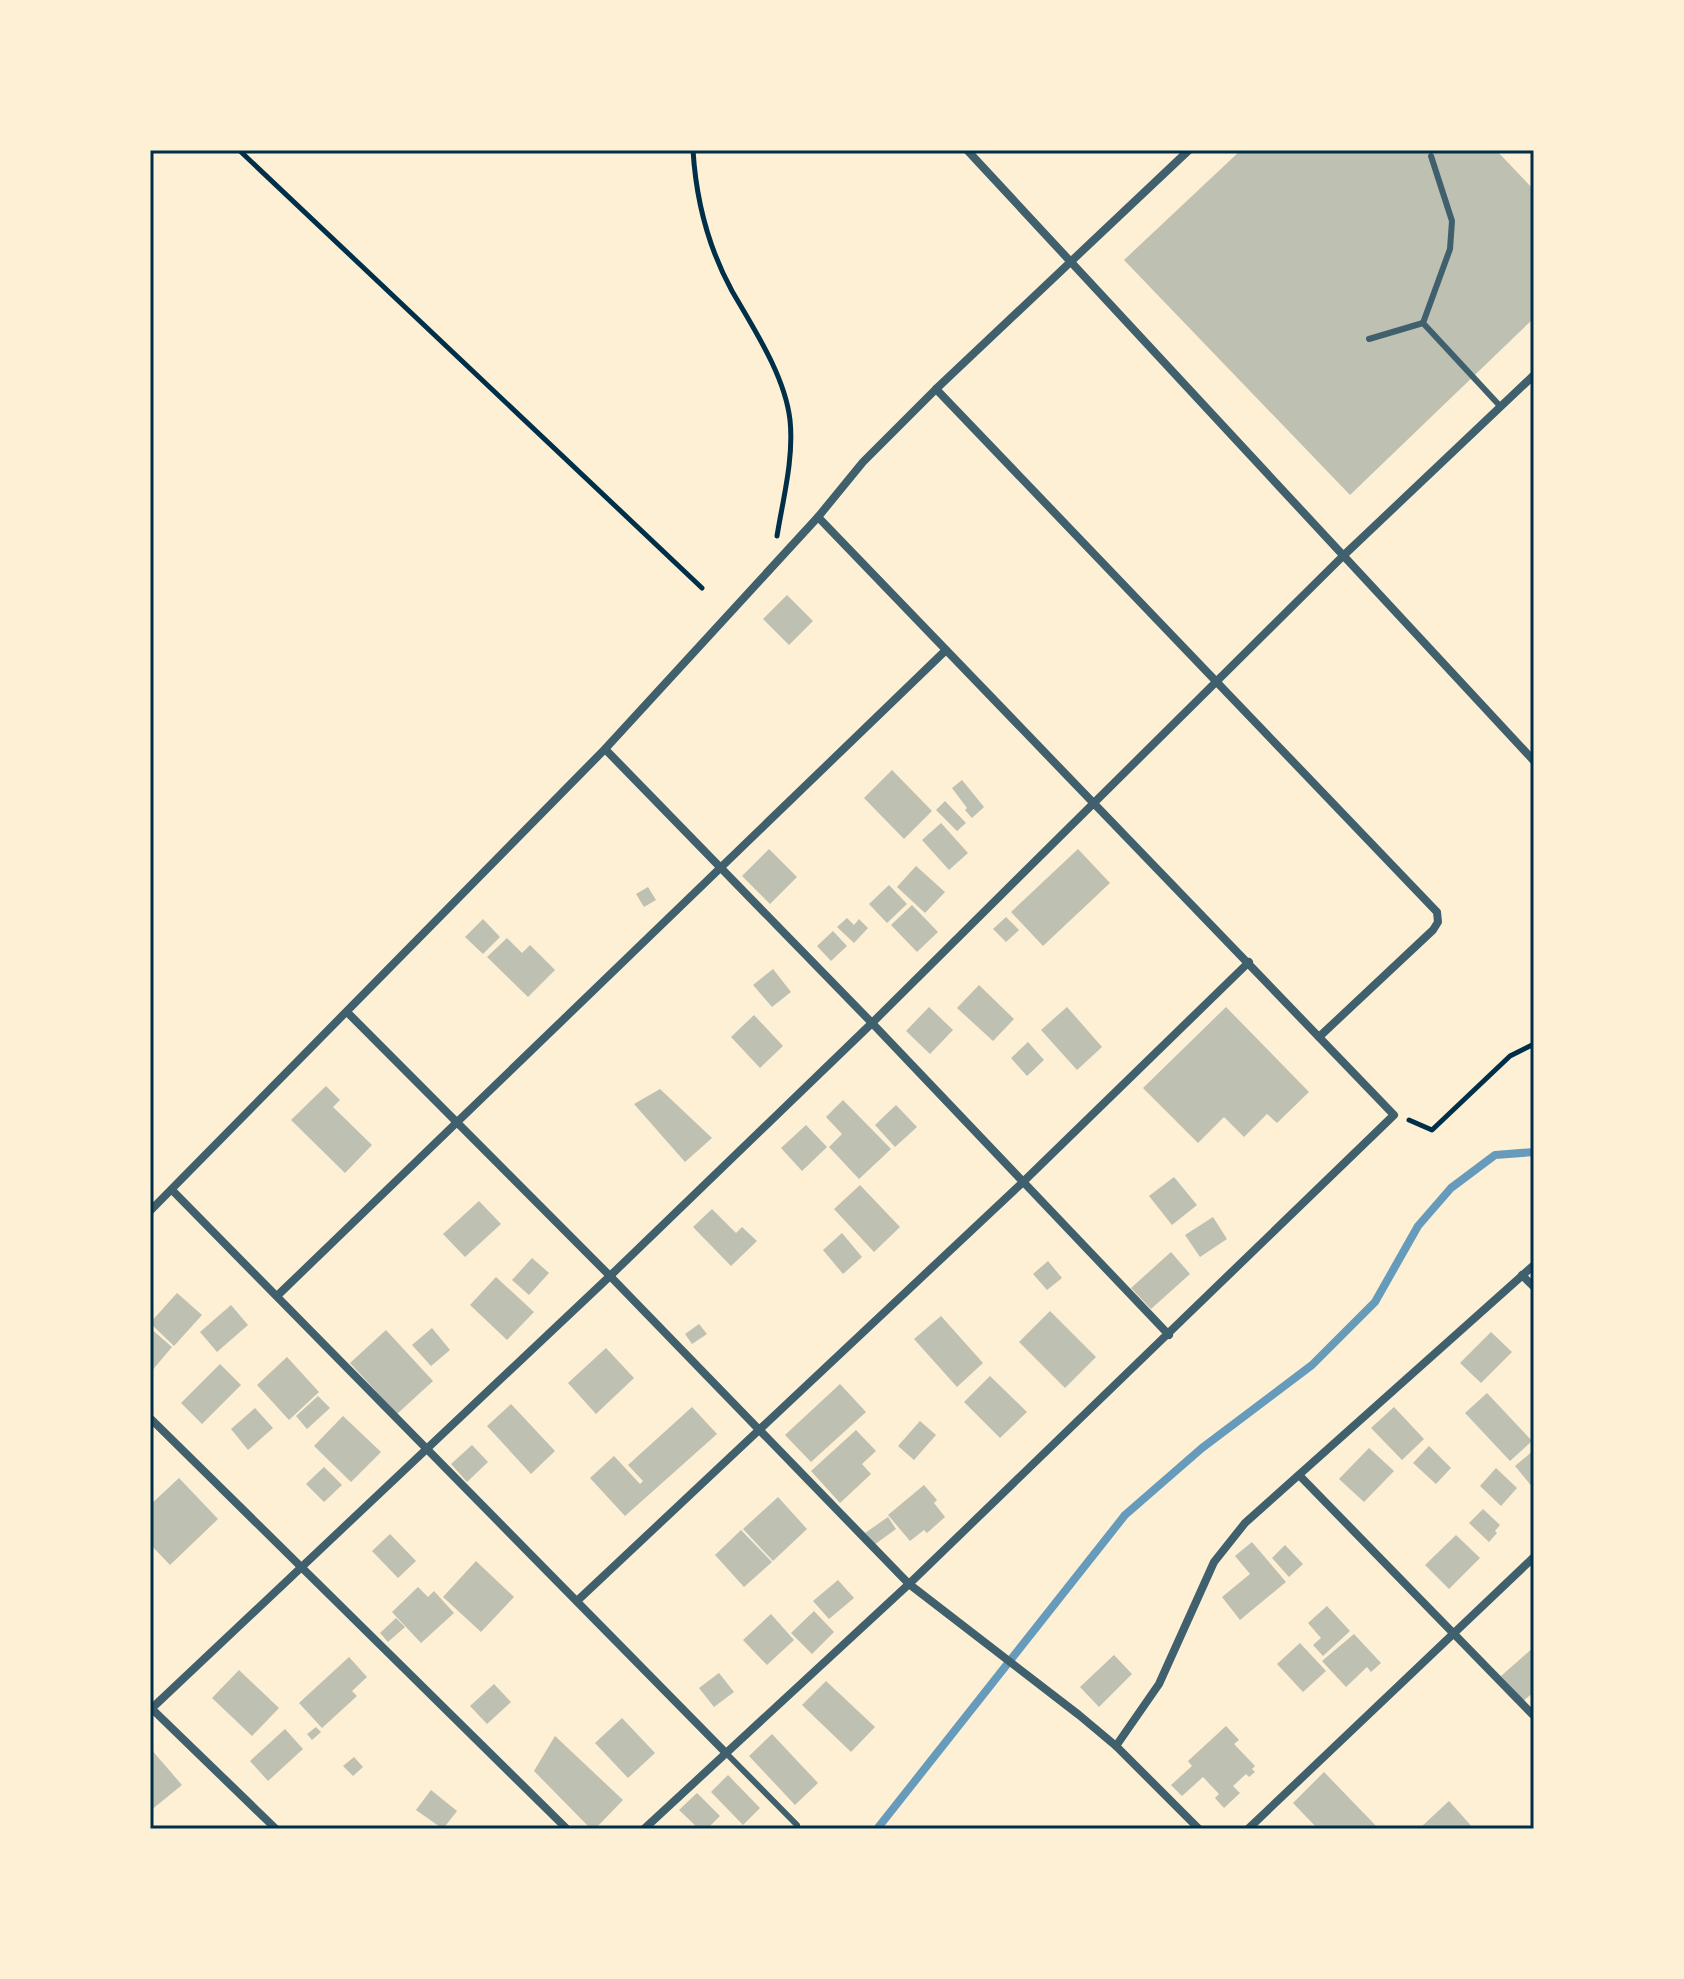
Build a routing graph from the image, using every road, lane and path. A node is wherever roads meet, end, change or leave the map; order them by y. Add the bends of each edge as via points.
1 (239, 150) edge
2 (693, 150) edge
3 (967, 150) edge
4 (1189, 150) edge
5 (1431, 156) dead end
6 (1071, 261) junction
7 (1423, 323) junction
8 (1369, 339) dead end
9 (1534, 375) edge
10 (936, 389) junction
11 (1500, 406) junction
12 (818, 517) junction
13 (1343, 556) junction
14 (772, 565) junction
15 (702, 588) dead end
16 (946, 650) junction
17 (1217, 681) junction
18 (605, 749) junction
19 (1534, 761) edge
20 (1096, 802) junction
21 (720, 868) junction
22 (1249, 962) junction
23 (347, 1012) junction
24 (872, 1023) junction
25 (1319, 1037) junction
26 (1534, 1044) edge
27 (1394, 1115) junction
28 (458, 1122) junction
29 (1023, 1182) junction
30 (172, 1190) junction
31 (150, 1211) edge
32 (1534, 1265) edge
33 (1522, 1275) junction
34 (610, 1276) junction
35 (1534, 1287) edge
36 (278, 1295) junction
37 (1169, 1335) junction
38 (150, 1418) edge
39 (759, 1430) junction
40 (428, 1448) junction
41 (1299, 1475) junction
42 (1534, 1557) edge
43 (302, 1566) junction
44 (909, 1584) junction
45 (577, 1601) junction
46 (1453, 1633) junction
47 (150, 1708) edge
48 (1534, 1716) edge
49 (1116, 1746) junction
50 (726, 1753) junction
51 (797, 1825) dead end
52 (276, 1829) edge
53 (567, 1829) edge
54 (644, 1829) edge
55 (1199, 1829) edge
56 (1248, 1829) edge

1 - 15 path
2 - 14 path via 709,241 778,379 790,420
3 - 6 street
4 - 6 street
5 - 7 lane via 1452,221 1450,249
6 - 10 street
6 - 13 street
7 - 8 lane
7 - 11 lane
9 - 11 street
10 - 12 street via 863,462
10 - 17 street
11 - 13 street
12 - 14 street
12 - 16 street
13 - 17 street
13 - 19 street
14 - 18 street
16 - 20 street
16 - 21 street
17 - 20 street
17 - 25 street via 1437,912 1433,930
18 - 21 street
18 - 23 street
20 - 22 street
20 - 24 street
21 - 24 street
21 - 28 street
22 - 25 street
22 - 29 street
23 - 28 street
23 - 30 street
24 - 29 street
24 - 34 street
25 - 27 street
26 - 27 path via 1510,1056 1432,1130
27 - 37 street
28 - 34 street
28 - 36 street
29 - 37 street
29 - 39 street
30 - 31 street
30 - 36 street
32 - 33 street
33 - 35 street
33 - 41 street
34 - 39 street
34 - 40 street
36 - 40 street
37 - 44 street
38 - 43 street
39 - 44 street
39 - 45 street
40 - 43 street
40 - 45 street
41 - 46 street
41 - 49 street via 1245,1523 1214,1562 1159,1684
42 - 46 street
43 - 47 street
43 - 53 street
44 - 49 street
44 - 50 street
45 - 50 street
46 - 48 street
46 - 56 street
47 - 52 street
49 - 55 street
50 - 51 lane
50 - 54 street

